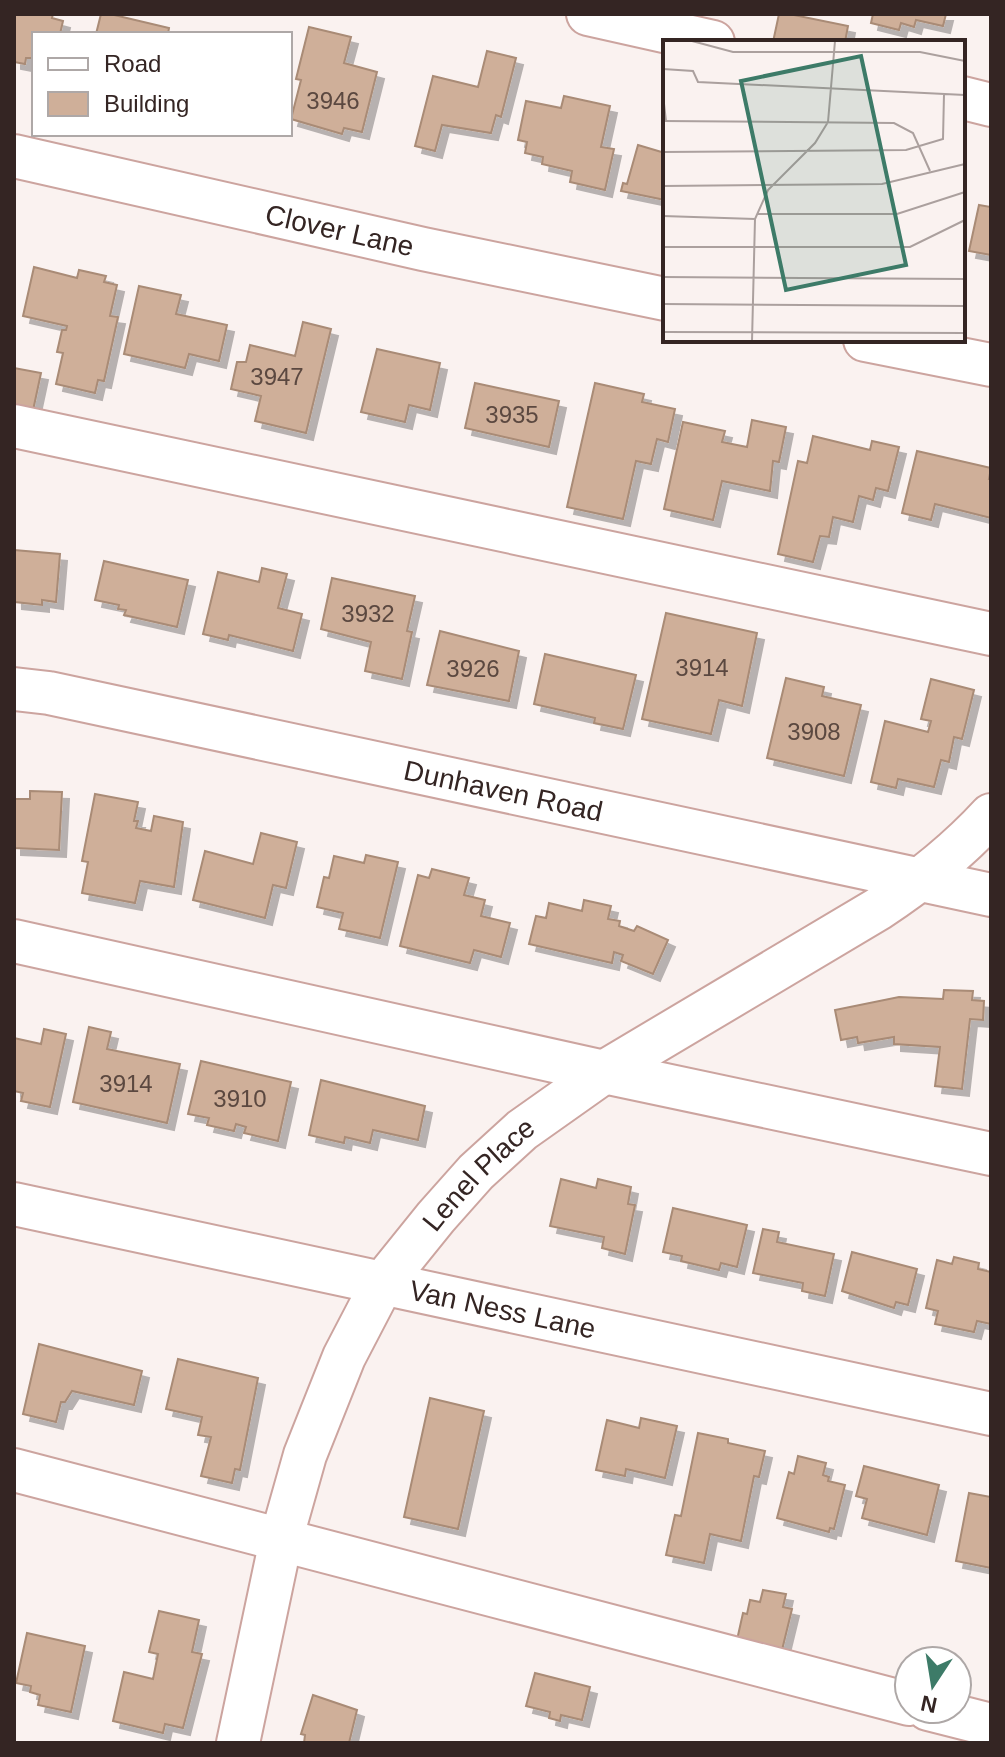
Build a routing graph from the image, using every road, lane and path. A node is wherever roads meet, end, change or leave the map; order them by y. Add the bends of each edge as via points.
1 (588, 14) edge
2 (704, 40) edge
3 (965, 98) edge
4 (991, 105) edge
5 (14, 156) edge
6 (663, 299) edge
7 (875, 342) edge
8 (991, 365) edge
9 (14, 426) edge
10 (991, 634) edge
11 (14, 689) edge
12 (991, 815) edge
13 (920, 881) junction
14 (991, 895) edge
15 (14, 941) edge
16 (604, 1072) junction
17 (991, 1154) edge
18 (14, 1204) edge
19 (382, 1284) junction
20 (991, 1414) edge
21 (14, 1470) edge
22 (281, 1540) junction
23 (893, 1700) edge
24 (238, 1743) edge

1 - 2 street
3 - 4 street
5 - 6 street, Clover Lane
7 - 8 street
9 - 10 street
11 - 13 street, Dunhaven Road
12 - 13 street, Lenel Place
13 - 14 street, Dunhaven Road
13 - 16 street, Lenel Place
15 - 16 street
16 - 17 street
16 - 19 street, Lenel Place via 522,1130 476,1172
18 - 19 street, Van Ness Lane
19 - 20 street, Van Ness Lane
19 - 22 street, Lenel Place via 338,1371 305,1455
21 - 22 street
22 - 23 street
22 - 24 street, Lenel Place

